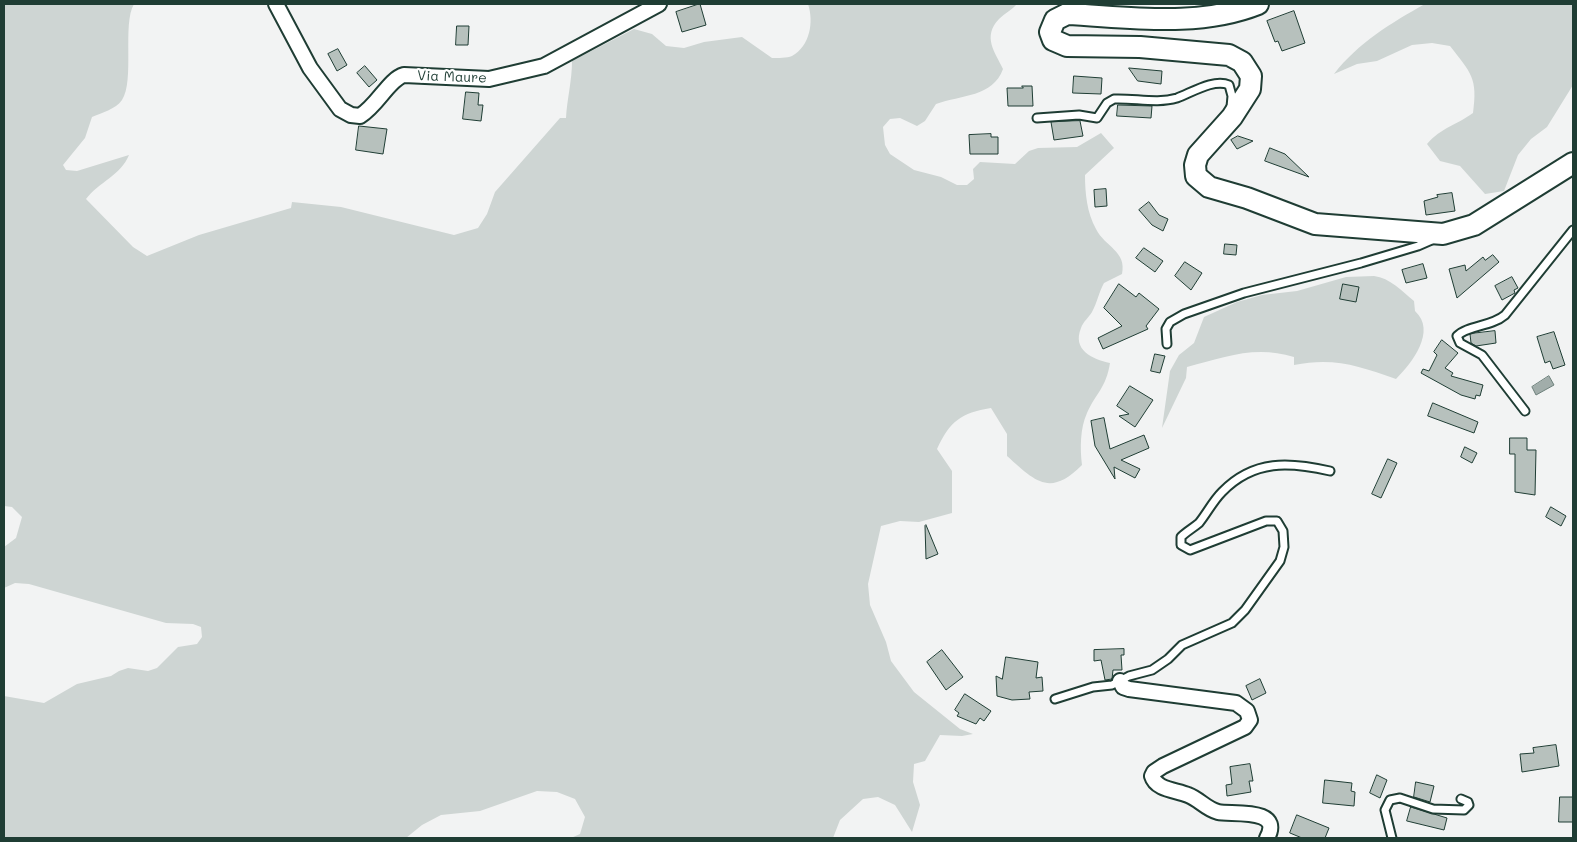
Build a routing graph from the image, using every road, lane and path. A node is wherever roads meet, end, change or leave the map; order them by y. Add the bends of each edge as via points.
1 (276, 4) edge
2 (659, 4) edge
3 (1258, 4) edge
4 (1232, 117) junction
5 (1038, 118) dead end
6 (1573, 163) edge
7 (1573, 230) edge
8 (1443, 234) junction
9 (1166, 344) dead end
10 (1524, 411) dead end
11 (1330, 471) dead end
12 (1120, 681) junction
13 (1055, 699) dead end
14 (1461, 799) dead end
15 (1267, 838) edge
16 (1392, 838) edge

1 - 2 street, Via Maure via 310,68 340,108 360,116 381,99 398,76 490,79 544,66
3 - 4 main road via 1239,11 1187,19 1067,14 1055,20 1050,32 1053,40 1067,46 1140,47 1229,55 1242,62 1251,76 1250,88
4 - 5 lane via 1231,90 1224,83 1166,100 1114,99 1097,118 1079,115
4 - 8 main road via 1198,155 1196,176 1210,187 1315,224
6 - 8 main road via 1474,225
7 - 10 lane via 1505,315 1498,321 1465,330 1457,336 1460,342 1482,355
8 - 9 lane via 1418,246 1244,293 1184,314 1170,322 1166,329
11 - 12 lane via 1298,464 1270,465 1246,474 1224,491 1199,522 1182,535 1181,545 1190,550 1266,521 1277,521 1283,531 1284,547 1280,561 1232,623 1182,645 1152,670
12 - 13 lane
12 - 15 street via 1129,689 1236,703 1247,711 1250,720 1245,728 1163,766 1152,776 1159,785 1189,795 1209,809 1259,815 1270,828
14 - 16 lane via 1469,805 1464,810 1433,809 1400,798 1390,800 1385,810

